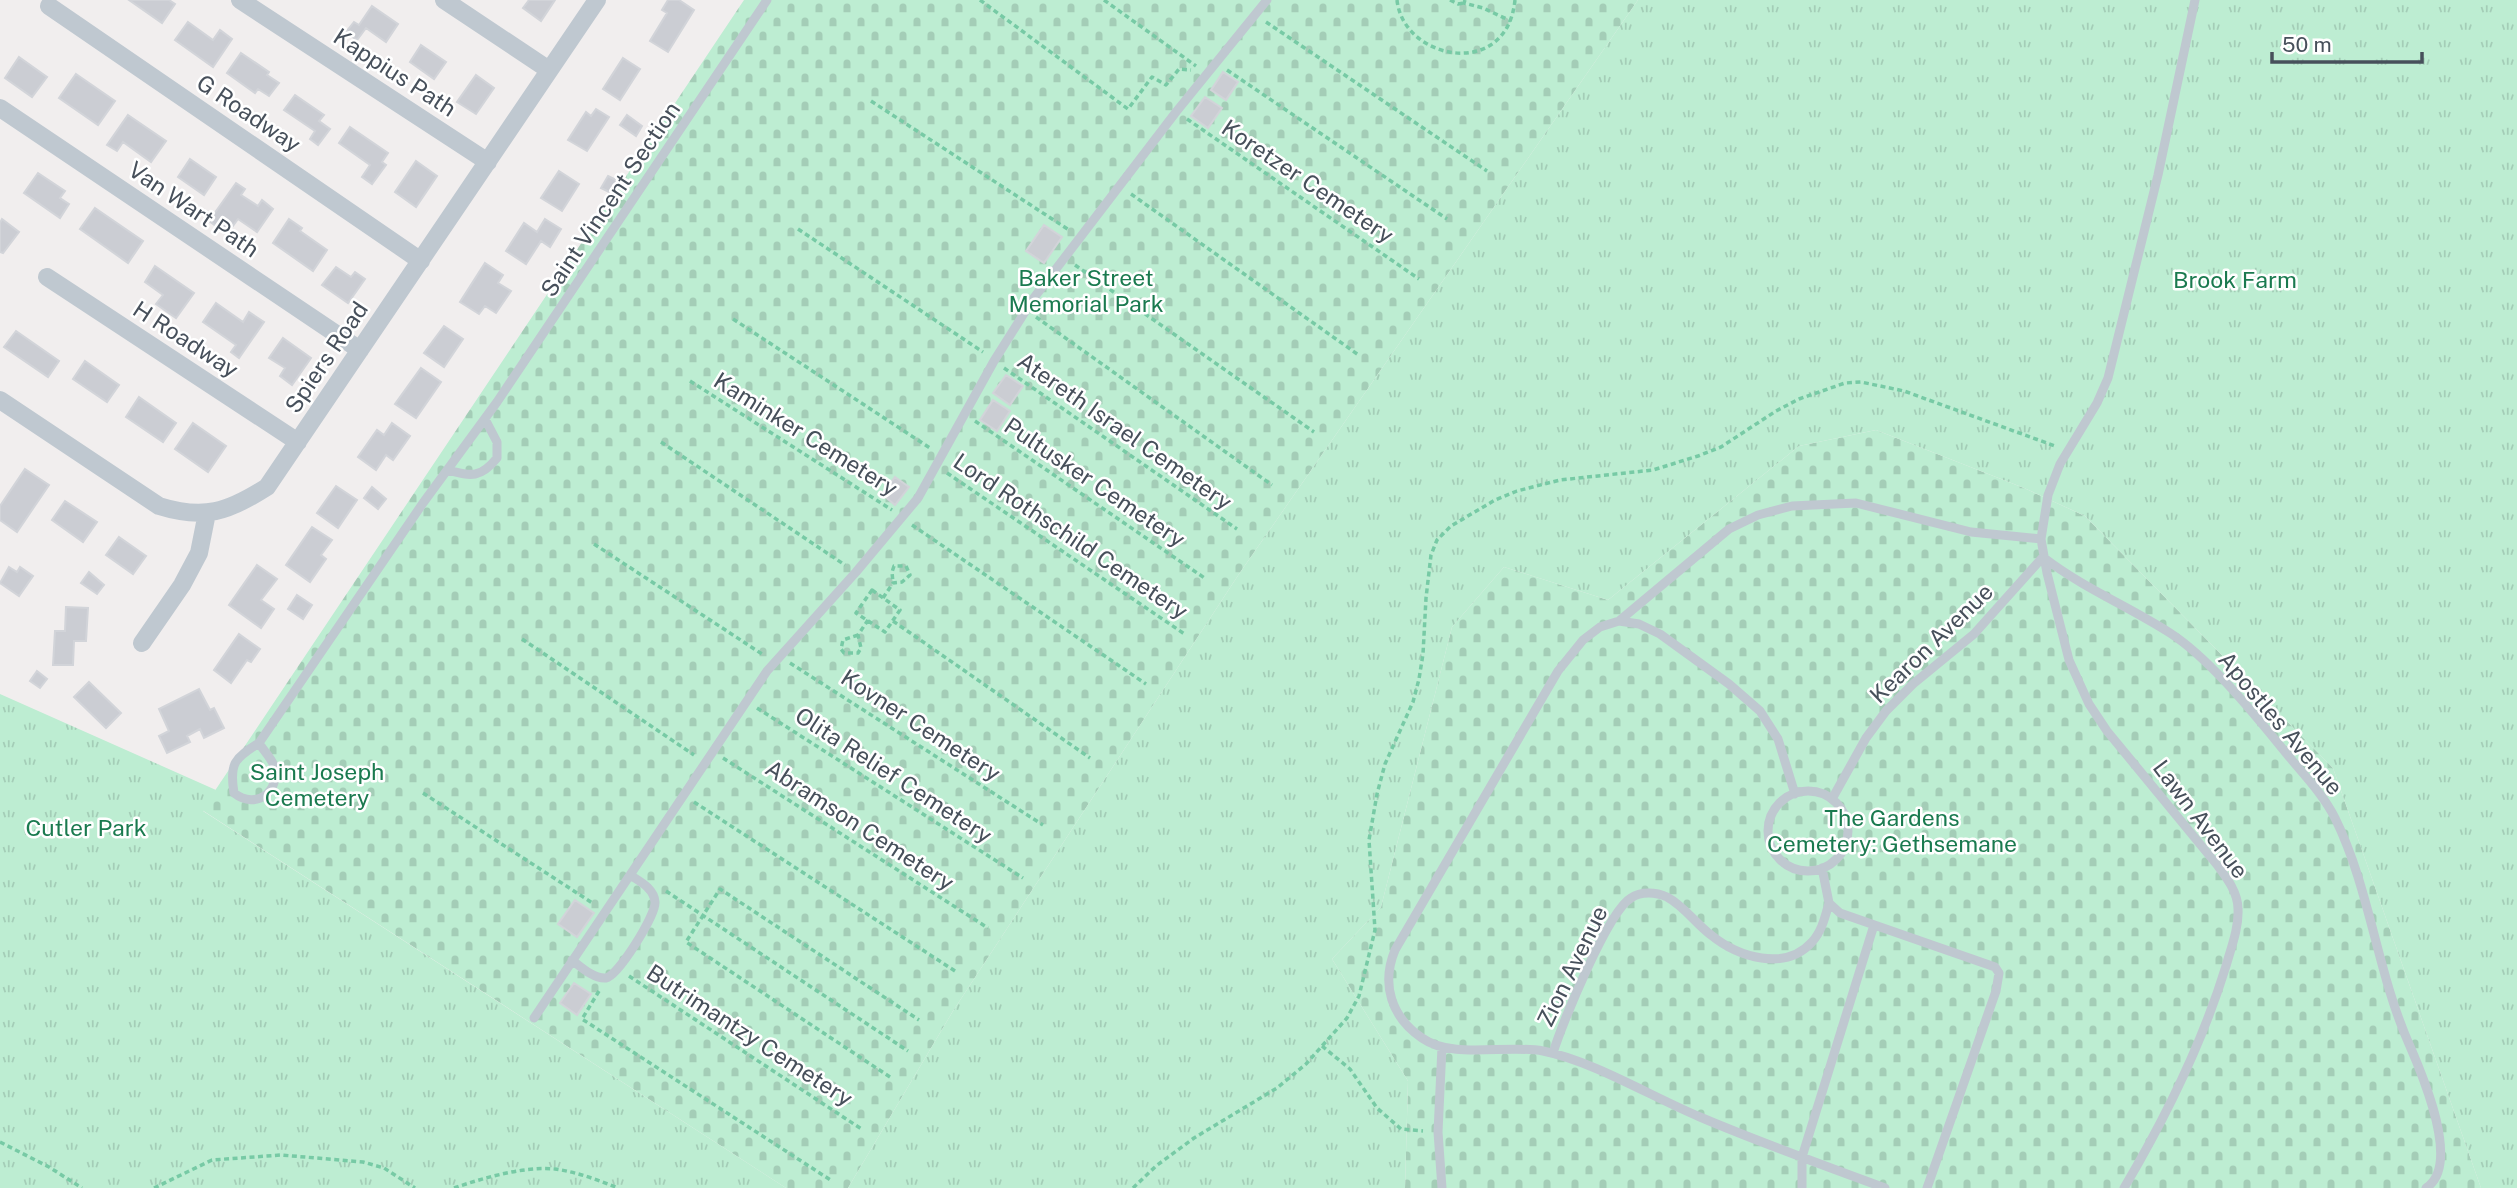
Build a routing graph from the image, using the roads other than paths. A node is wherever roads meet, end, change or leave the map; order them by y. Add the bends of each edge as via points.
1 (240, 0) edge
2 (444, 0) edge
3 (597, 0) edge
4 (767, 0) edge
5 (1267, 0) edge
6 (2195, 0) edge
7 (49, 6) dead end
8 (549, 70) junction
9 (0, 108) edge
10 (488, 162) junction
11 (421, 261) junction
12 (47, 276) dead end
13 (360, 350) junction
14 (2, 405) edge
15 (485, 419) junction
16 (298, 442) junction
17 (447, 470) junction
18 (207, 513) junction
19 (2041, 539) junction
20 (2043, 557) junction
21 (1619, 621) junction
22 (142, 643) dead end
23 (259, 743) junction
24 (1794, 794) junction
25 (1832, 799) junction
26 (1822, 868) junction
27 (630, 874) junction
28 (1829, 903) junction
29 (1874, 925) junction
30 (572, 960) junction
31 (534, 1018) dead end
32 (1442, 1047) junction
33 (1553, 1053) junction
34 (1802, 1157) junction
35 (1442, 1188) edge
36 (1801, 1188) edge
37 (1885, 1188) edge
38 (1927, 1188) edge
39 (2124, 1188) edge
40 (2426, 1188) edge

1 - 10 street, Kappius Path
2 - 8 street
3 - 8 street, Spiers Road
4 - 15 lane, Saint Vincent Section
5 - 27 lane via 1025,310 924,489 777,659
6 - 19 lane, Lawn Avenue via 2108,378 2060,464 2045,505
7 - 11 street, G Roadway
8 - 10 street, Spiers Road
9 - 13 street, Van Wart Path
10 - 11 street, Spiers Road
11 - 13 street, Spiers Road
12 - 16 street, H Roadway
13 - 16 street, Spiers Road
14 - 18 street, Spiers Road via 159,506
15 - 17 lane, Saint Vincent Section
15 - 17 lane via 498,442 497,458 487,470 471,476
16 - 18 street, Spiers Road via 267,487 237,506
17 - 23 lane, Saint Vincent Section
18 - 22 street via 200,553
19 - 20 lane, Lawn Avenue
19 - 21 lane via 1971,532 1856,503 1792,506 1729,529
20 - 25 lane, Kearon Avenue via 1979,629 1886,711
20 - 39 lane, Lawn Avenue via 2069,660 2086,698 2107,731 2218,866 2238,904 2229,955 2201,1036
20 - 40 lane, Apostles Avenue via 2187,645 2259,721 2331,810 2346,843 2398,1017 2433,1105 2440,1162 2437,1178
21 - 24 lane via 1660,634 1760,711 1778,739
21 - 32 lane via 1583,640 1558,671 1395,950 1388,983 1394,1007 1419,1036
23 - 23 lane, Saint Vincent Section via 274,766 273,784 265,797 244,800 234,793 231,775 239,756
24 - 25 lane via 1814,792
24 - 26 lane via 1771,816 1768,835 1772,848 1779,859 1796,869
25 - 26 lane via 1844,814 1848,834 1838,857
26 - 28 lane
27 - 30 lane
27 - 30 lane via 654,897 654,911 618,970 608,977 597,976
28 - 29 lane via 1840,913
28 - 33 lane, Zion Avenue via 1813,941 1792,955 1770,959 1746,955 1721,943 1666,897 1651,893 1630,898 1609,926
29 - 34 lane
29 - 38 lane via 1999,972
30 - 31 lane
32 - 33 lane
32 - 35 lane via 1438,1132
33 - 34 lane
34 - 36 lane
34 - 37 lane

